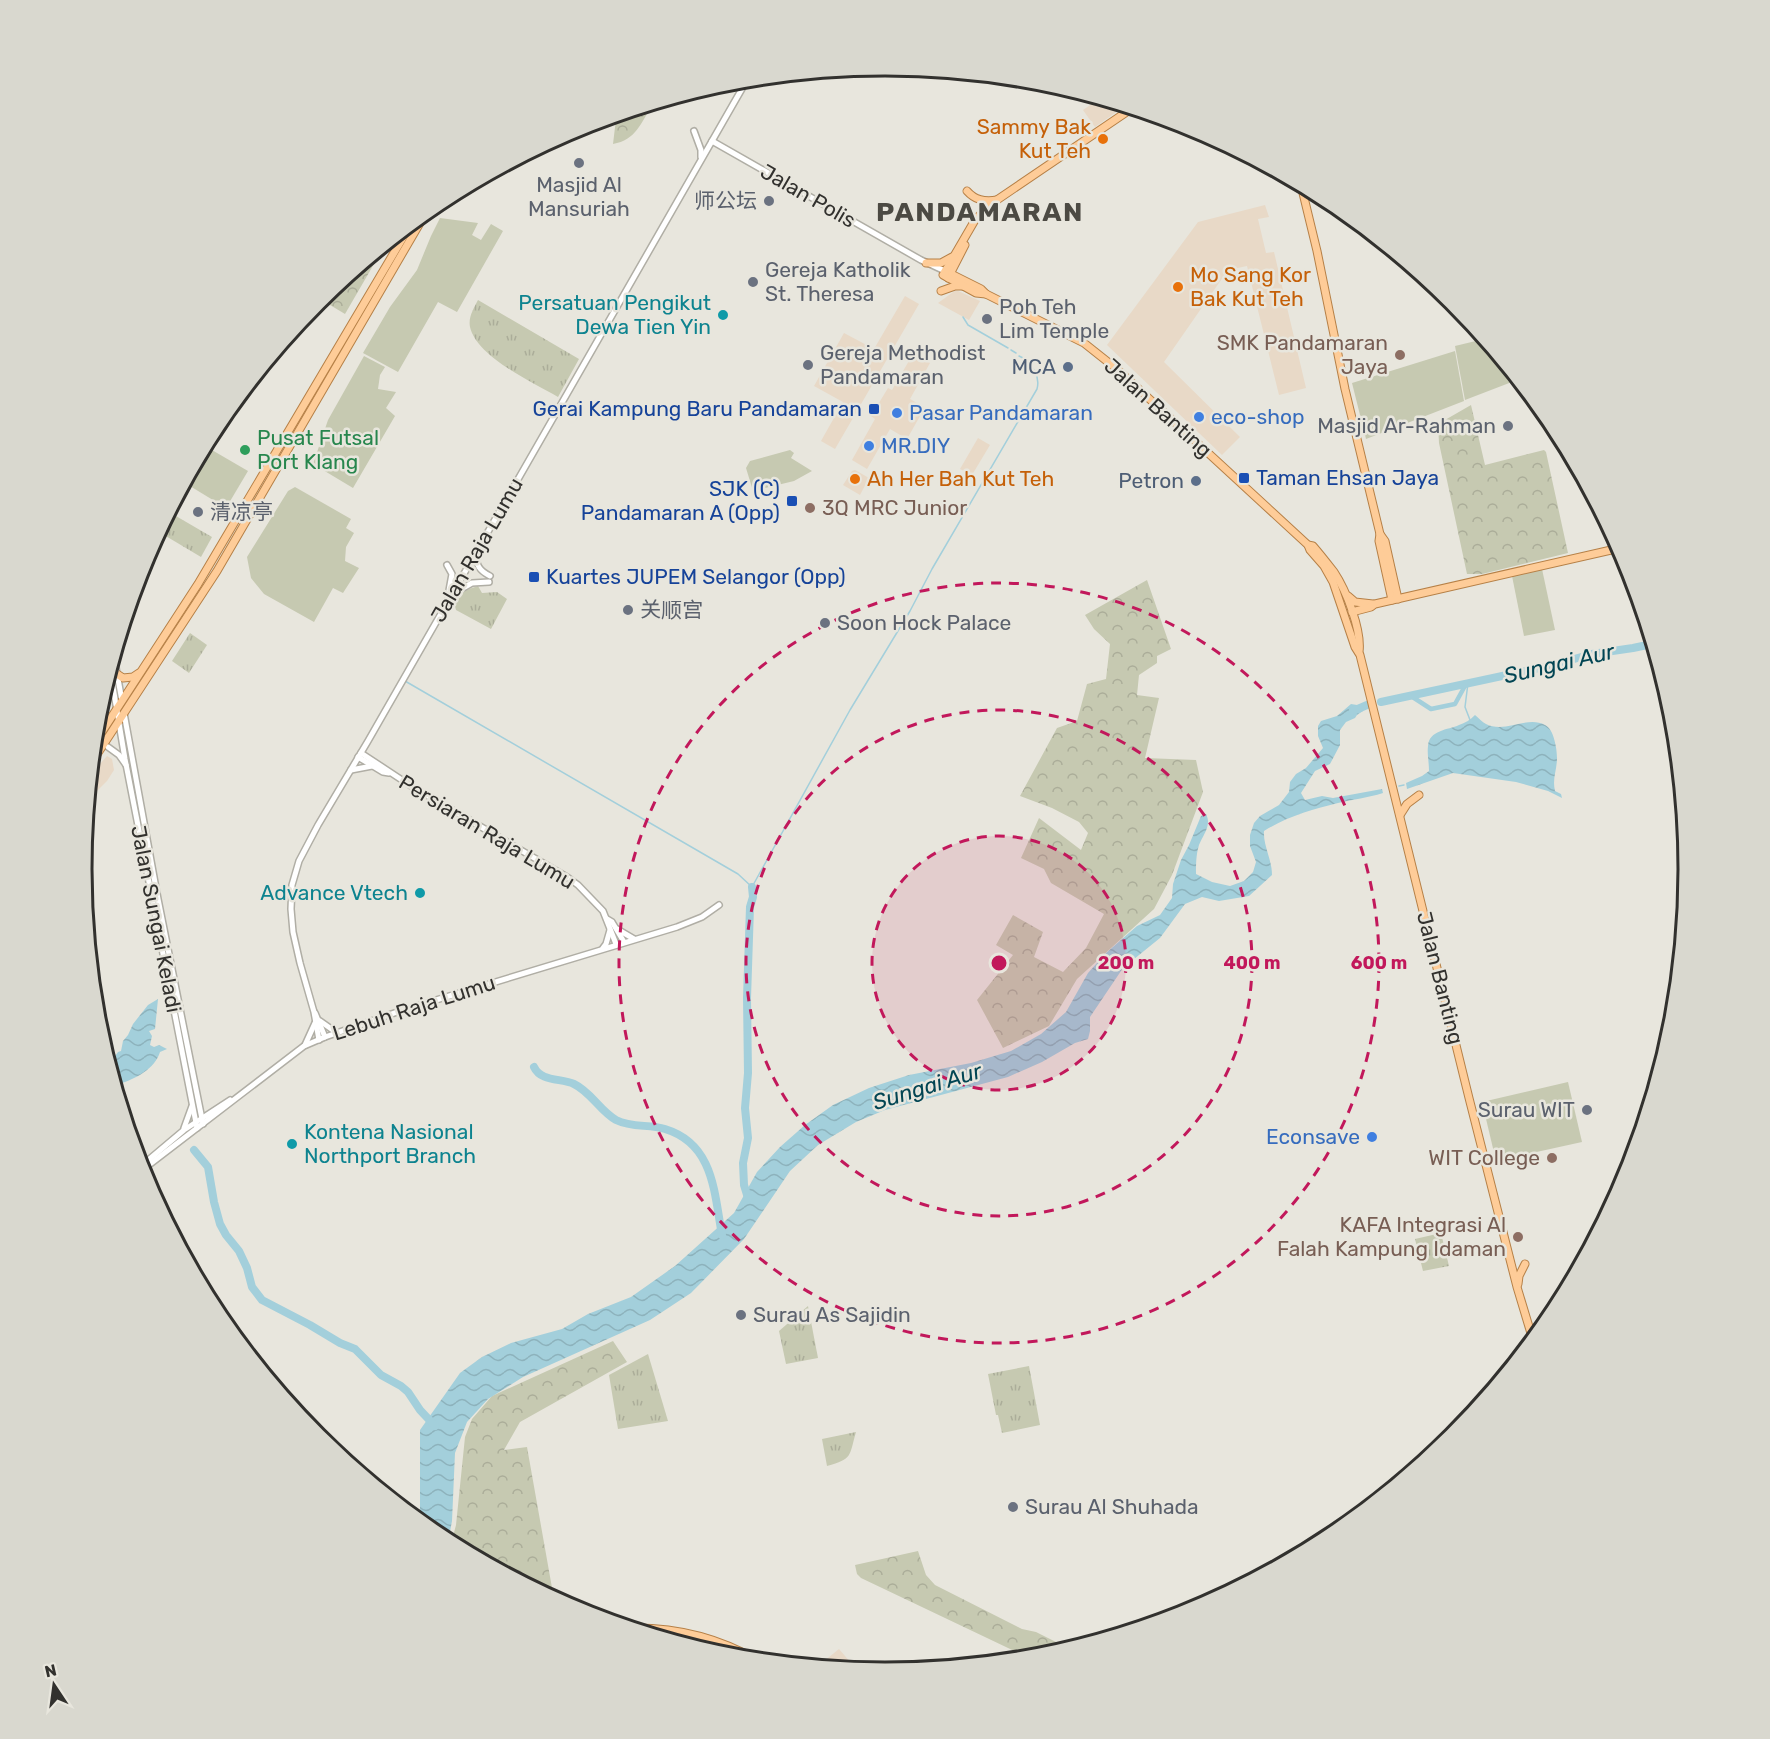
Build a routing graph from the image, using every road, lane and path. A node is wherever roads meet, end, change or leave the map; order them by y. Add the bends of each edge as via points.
1 (741, 90) edge
2 (1123, 114) edge
3 (694, 131) dead end
4 (712, 141) junction
5 (700, 162) junction
6 (967, 190) dead end
7 (1304, 196) edge
8 (998, 200) junction
9 (416, 230) edge
10 (402, 240) edge
11 (399, 245) junction
12 (386, 254) dead end
13 (958, 255) junction
14 (926, 263) junction
15 (947, 274) junction
16 (966, 284) junction
17 (941, 291) dead end
18 (478, 549) junction
19 (1611, 550) edge
20 (447, 565) dead end
21 (1340, 588) junction
22 (1395, 599) junction
23 (447, 601) junction
24 (1372, 605) junction
25 (1349, 612) junction
26 (1353, 628) junction
27 (141, 672) junction
28 (117, 674) joint
29 (154, 680) dead end
30 (114, 685) edge
31 (141, 687) junction
32 (122, 702) junction
33 (121, 711) junction
34 (119, 721) junction
35 (104, 731) edge
36 (369, 741) junction
37 (102, 747) edge
38 (108, 747) dead end
39 (360, 755) junction
40 (373, 763) junction
41 (127, 766) junction
42 (351, 770) junction
43 (1419, 795) dead end
44 (1400, 815) junction
45 (719, 906) dead end
46 (613, 929) junction
47 (634, 939) junction
48 (624, 942) junction
49 (616, 944) junction
50 (602, 949) junction
51 (317, 1022) junction
52 (337, 1033) junction
53 (325, 1037) junction
54 (319, 1040) junction
55 (304, 1046) junction
56 (192, 1105) junction
57 (203, 1121) junction
58 (196, 1125) junction
59 (184, 1130) junction
60 (148, 1162) edge
61 (148, 1163) edge
62 (1509, 1255) junction
63 (1517, 1287) junction
64 (1530, 1330) edge
65 (662, 1629) edge
66 (700, 1640) edge
67 (703, 1640) junction
68 (733, 1648) edge

1 - 4 street, Jalan Raja Lumu
2 - 8 main road
3 - 5 street via 701,150
4 - 5 street, Jalan Raja Lumu
4 - 14 street, Jalan Polis
5 - 18 street, Jalan Raja Lumu
6 - 8 main road via 980,200
7 - 22 main road via 1345,389 1380,534 1385,541
8 - 13 main road via 975,220
9 - 31 main road via 218,571
10 - 11 main road
11 - 12 main road
11 - 27 main road via 270,466
13 - 14 main road via 942,263
13 - 15 main road
13 - 16 main road
14 - 15 street, Jalan Polis
15 - 16 main road, Jalan Banting
16 - 17 main road
16 - 21 main road, Jalan Banting via 1092,348 1313,546
18 - 23 street, Jalan Raja Lumu
18 - 23 street via 477,564 489,579 468,585
19 - 22 main road
20 - 23 street via 452,579
21 - 24 main road via 1355,602
21 - 25 main road
21 - 25 main road
22 - 24 main road
23 - 36 street, Jalan Raja Lumu
24 - 25 main road
24 - 26 main road via 1358,615
25 - 26 main road, Jalan Banting
26 - 44 main road, Jalan Banting
27 - 28 main road via 123,678
27 - 32 main road
28 - 32 street
29 - 31 main road
30 - 33 street, Jalan Sungai Keladi
31 - 33 main road
32 - 33 main road
33 - 34 main road
33 - 35 main road
33 - 57 street, Jalan Sungai Keladi
34 - 37 main road
34 - 41 street, Jalan Sungai Keladi
36 - 39 street, Jalan Raja Lumu
36 - 40 street
38 - 41 street
39 - 40 street, Persiaran Raja Lumu
39 - 42 street, Jalan Raja Lumu
40 - 42 street
40 - 46 street, Persiaran Raja Lumu via 567,877 600,907
41 - 56 street, Jalan Sungai Keladi
42 - 51 street, Jalan Raja Lumu via 299,861 292,885 293,932
43 - 44 main road
44 - 62 main road, Jalan Banting
45 - 47 street, Lebuh Raja Lumu via 696,920
46 - 47 street
46 - 48 street
46 - 49 street
46 - 50 street
47 - 48 street, Lebuh Raja Lumu
48 - 49 street, Lebuh Raja Lumu
49 - 50 street, Lebuh Raja Lumu
50 - 52 street, Lebuh Raja Lumu
51 - 52 street
51 - 53 street
51 - 54 street
51 - 55 street
52 - 53 street, Lebuh Raja Lumu
53 - 54 street, Lebuh Raja Lumu
54 - 55 street, Lebuh Raja Lumu
55 - 57 street, Lebuh Raja Lumu
56 - 58 street, Jalan Sungai Keladi
56 - 59 street
57 - 58 street, Lebuh Raja Lumu
58 - 59 street
58 - 61 street
59 - 60 street
62 - 63 main road, Jalan Banting
62 - 63 main road via 1526,1264
63 - 64 main road, Jalan Banting
65 - 67 main road
66 - 67 main road
67 - 68 main road

